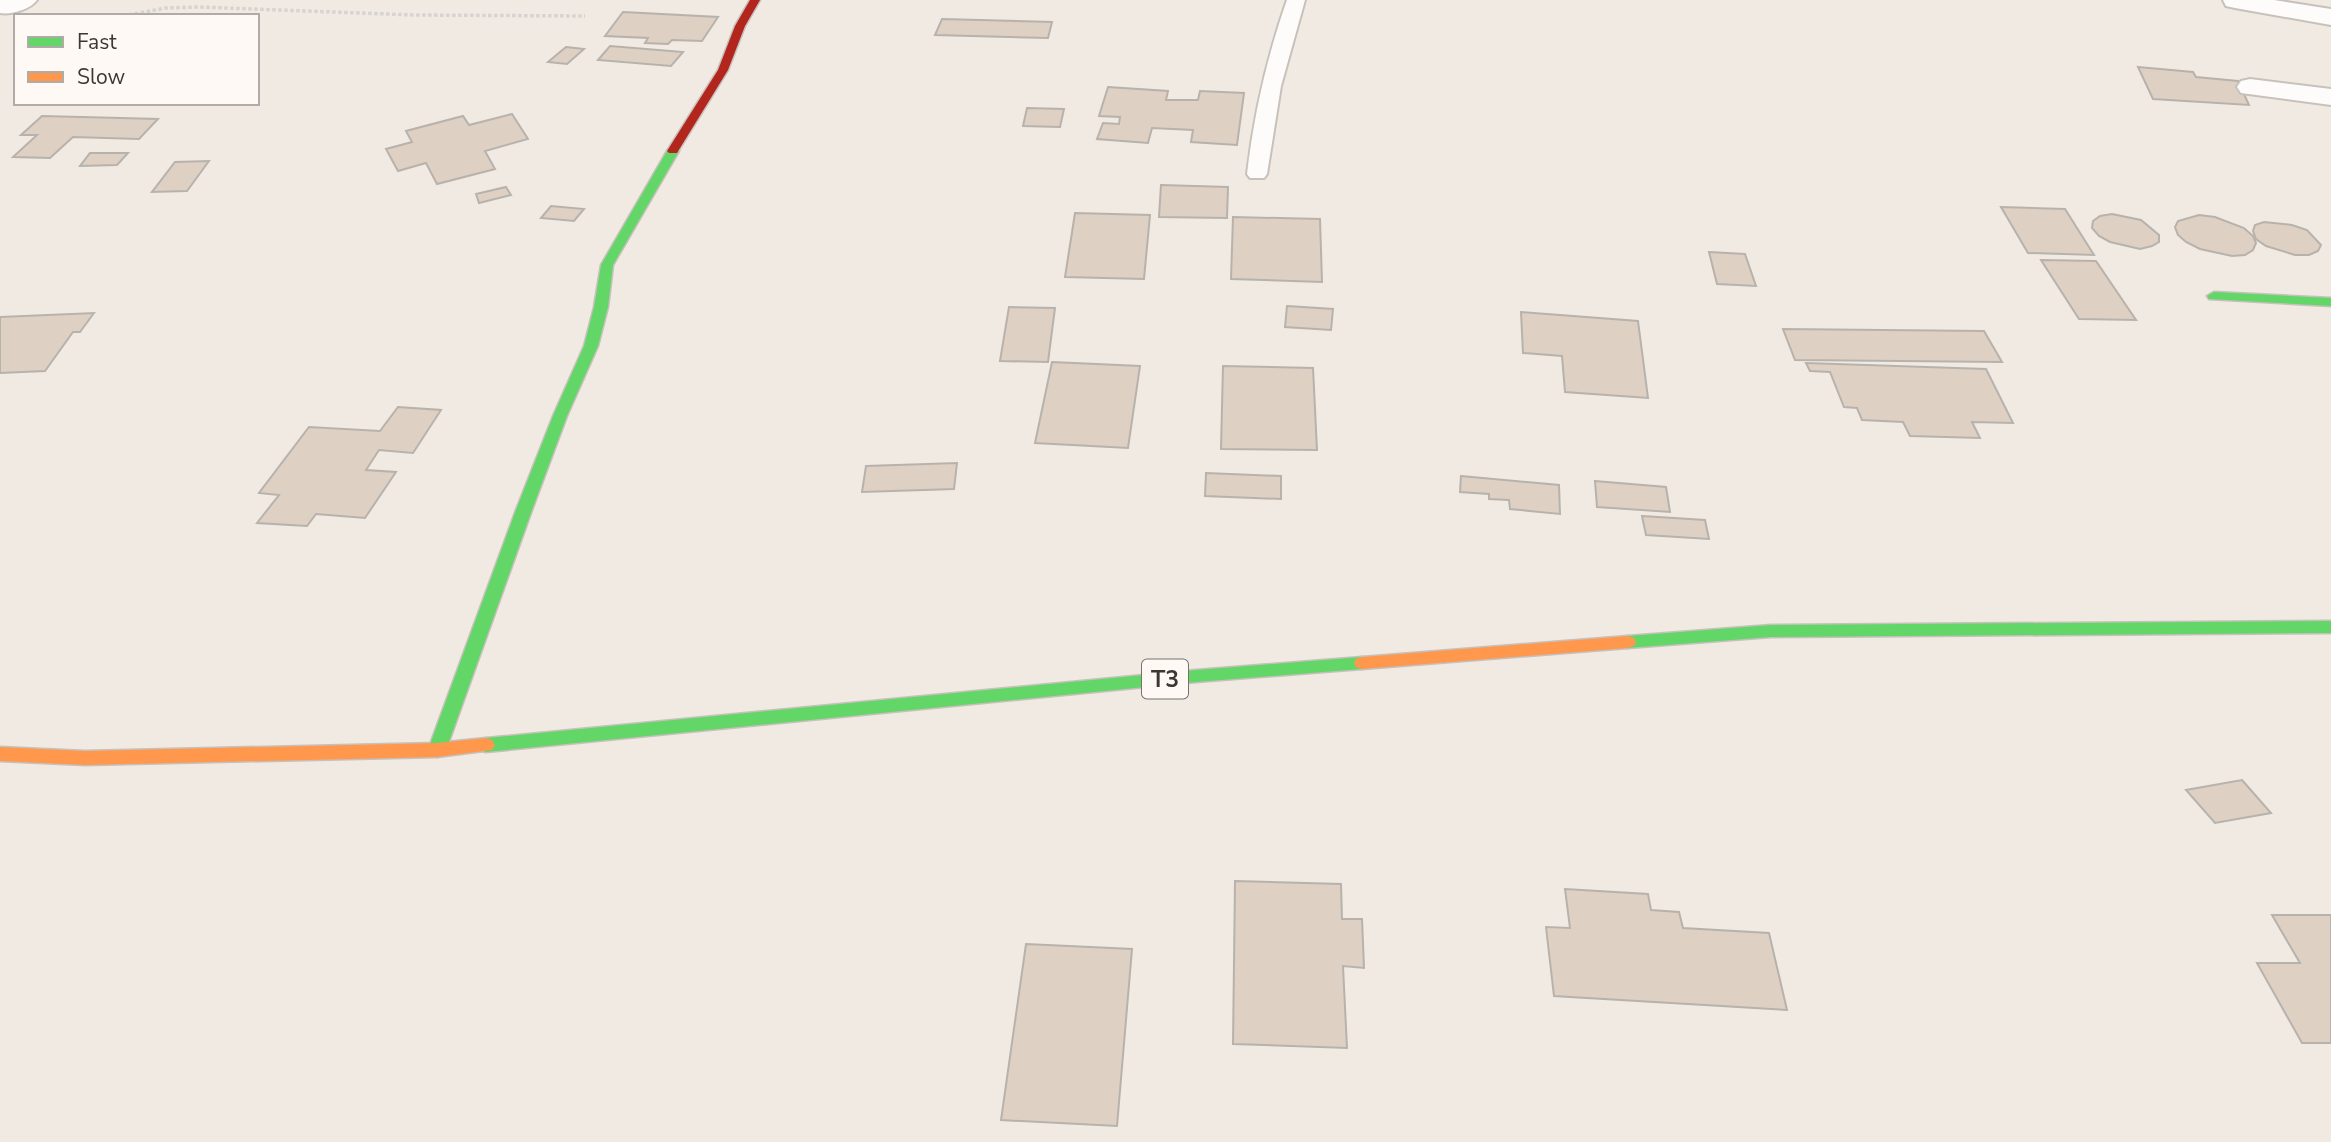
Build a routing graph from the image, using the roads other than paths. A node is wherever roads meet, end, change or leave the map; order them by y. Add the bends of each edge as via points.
1 (755, 0) edge
2 (1296, 0) edge
3 (2235, 1) edge
4 (2331, 17) edge
5 (2250, 87) dead end
6 (2331, 97) edge
7 (1257, 174) dead end
8 (2214, 296) dead end
9 (2331, 302) edge
10 (2331, 627) edge
11 (437, 750) junction
12 (0, 754) edge

1 - 11 main road via 723,70 607,265 591,346 524,510
2 - 7 lane via 1272,74
3 - 4 street
5 - 6 street
8 - 9 main road
10 - 11 main road, T3 via 1771,631 1196,676
11 - 12 main road, T3 via 85,758

